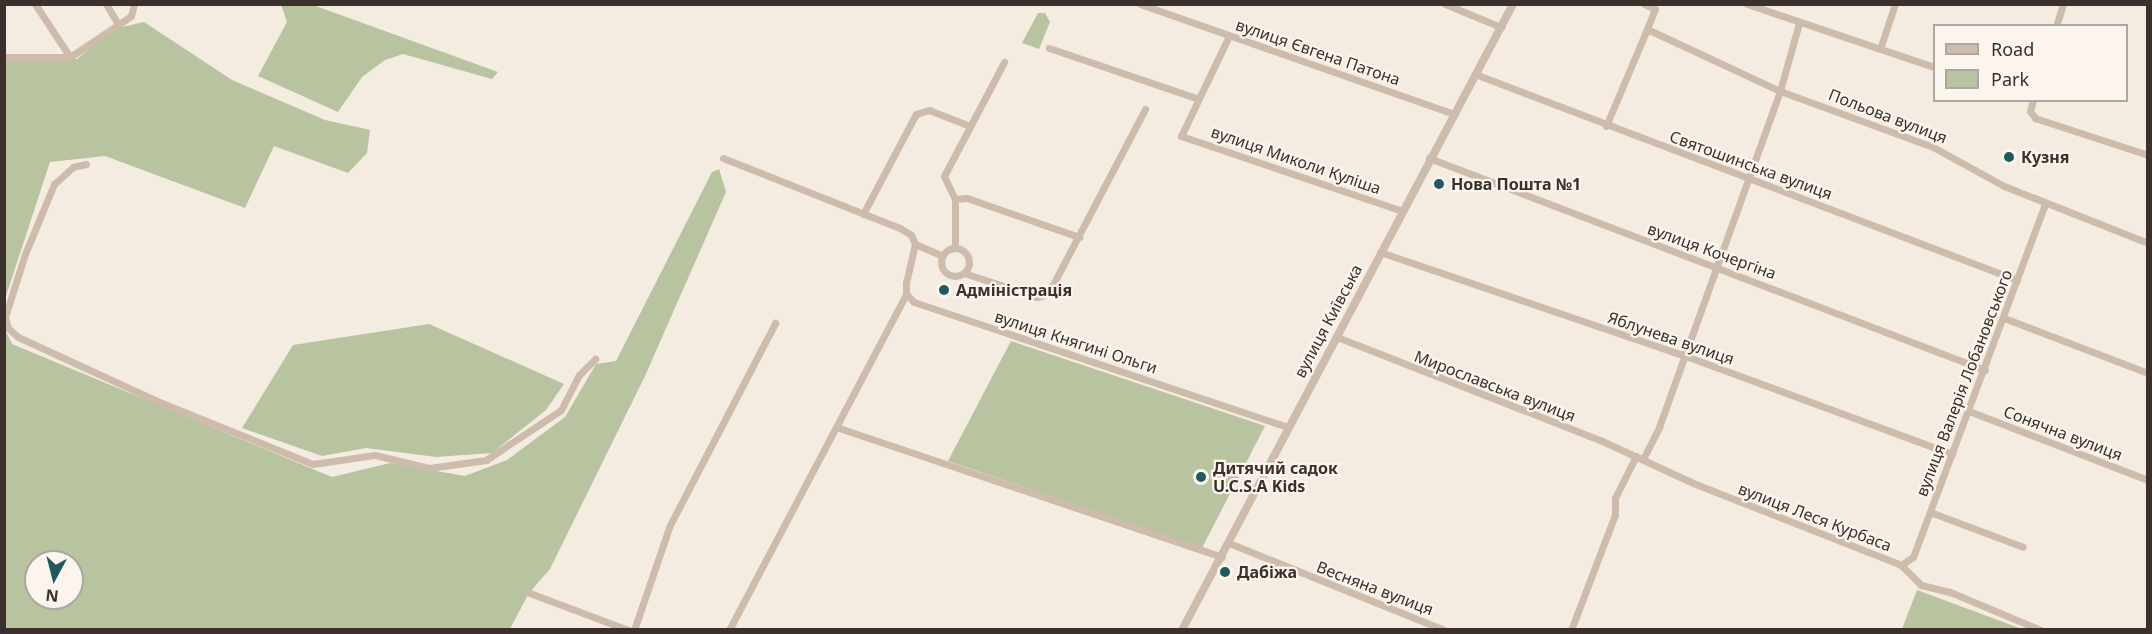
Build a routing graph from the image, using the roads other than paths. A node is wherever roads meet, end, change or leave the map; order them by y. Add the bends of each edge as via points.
1 (35, 4) edge
2 (106, 4) edge
3 (134, 4) edge
4 (1140, 4) edge
5 (1445, 4) edge
6 (1513, 4) edge
7 (1644, 4) edge
8 (1747, 4) edge
9 (1894, 4) edge
10 (2063, 4) edge
11 (1656, 7) edge
12 (117, 22) junction
13 (1799, 23) junction
14 (2057, 24) edge
15 (1501, 27) junction
16 (1647, 29) junction
17 (1229, 36) junction
18 (1049, 48) dead end
19 (1880, 49) junction
20 (4, 57) edge
21 (70, 57) junction
22 (1004, 62) dead end
23 (1933, 66) edge
24 (1475, 74) junction
25 (1780, 91) junction
26 (1199, 99) junction
27 (2032, 102) edge
28 (1145, 109) dead end
29 (1454, 114) junction
30 (970, 126) junction
31 (1606, 126) junction
32 (2148, 155) edge
33 (723, 158) dead end
34 (1429, 158) junction
35 (86, 164) dead end
36 (1747, 179) junction
37 (955, 199) junction
38 (2045, 204) junction
39 (1402, 210) junction
40 (863, 214) junction
41 (1079, 237) junction
42 (2147, 240) edge
43 (915, 244) junction
44 (955, 248) junction
45 (1380, 252) junction
46 (943, 256) junction
47 (1714, 266) junction
48 (964, 273) junction
49 (2017, 280) junction
50 (906, 294) junction
51 (2004, 318) junction
52 (775, 323) dead end
53 (1337, 337) junction
54 (1683, 356) junction
55 (595, 359) dead end
56 (1985, 370) junction
57 (2148, 373) edge
58 (1970, 411) junction
59 (839, 428) junction
60 (1288, 428) junction
61 (1952, 454) junction
62 (1639, 457) junction
63 (2148, 480) edge
64 (1930, 512) junction
65 (1229, 543) junction
66 (2023, 547) dead end
67 (1222, 556) junction
68 (1901, 565) junction
69 (527, 592) dead end
70 (628, 630) edge
71 (634, 630) edge
72 (729, 630) edge
73 (1182, 630) edge
74 (1444, 630) edge
75 (1570, 630) edge
76 (2040, 630) edge

1 - 21 street
2 - 12 street
3 - 12 street via 131,16
4 - 17 street, вулиця Євгена Патона
5 - 15 street
6 - 15 street, вулиця Київська
7 - 11 street
8 - 13 street
9 - 19 street
10 - 14 street
11 - 16 street
12 - 21 street
13 - 19 street
13 - 25 street
15 - 24 street, вулиця Київська
16 - 25 street, Польова вулиця
16 - 31 street
17 - 26 street
17 - 29 street, вулиця Євгена Патона
18 - 26 street
19 - 23 street
20 - 21 street
22 - 30 street
24 - 29 street, вулиця Київська
24 - 31 street, Святошинська вулиця
25 - 36 street
25 - 38 street, Польова вулиця via 1934,147
26 - 39 street, вулиця Миколи Куліша via 1181,136
27 - 32 street via 2030,111 2035,118
28 - 41 street
29 - 34 street, вулиця Київська
30 - 37 street via 944,176
30 - 40 street via 929,110 916,114
31 - 36 street, Святошинська вулиця
33 - 40 street
34 - 39 street, вулиця Київська
34 - 47 street, вулиця Кочергіна
35 - 55 street via 73,167 54,184 25,254 5,318 8,328 18,337 157,401 313,464 375,455 429,468 486,460 561,410 579,375
36 - 47 street
36 - 49 street, Святошинська вулиця
37 - 41 street via 967,198
37 - 44 street
38 - 42 street, Польова вулиця
38 - 49 street, вулиця Валерія Лобановського
39 - 45 street, вулиця Київська
40 - 43 street via 900,228 911,235
41 - 48 street via 1044,297
43 - 46 street
43 - 50 street
44 - 46 street
44 - 48 street via 968,256
45 - 53 street, вулиця Київська
45 - 54 street, Яблунева вулиця
46 - 48 street via 942,266 948,273
47 - 54 street
47 - 56 street, вулиця Кочергіна
49 - 51 street, вулиця Валерія Лобановського
50 - 59 street
50 - 60 street, вулиця Княгині Ольги via 914,302
51 - 56 street, вулиця Валерія Лобановського
51 - 57 street
52 - 71 street via 670,525
53 - 60 street, вулиця Київська
53 - 62 street, Мирославська вулиця
54 - 61 street, Яблунева вулиця
54 - 62 street via 1659,427
56 - 58 street, вулиця Валерія Лобановського
58 - 61 street, вулиця Валерія Лобановського
58 - 63 street, Сонячна вулиця
59 - 67 street
59 - 72 street via 814,466
60 - 65 street, вулиця Київська
61 - 64 street, вулиця Валерія Лобановського
62 - 68 street, вулиця Леся Курбаса via 1692,483
62 - 75 street via 1615,498 1615,515
64 - 66 street
64 - 68 street, вулиця Валерія Лобановського via 1913,557
65 - 67 street, вулиця Київська
65 - 74 street, Весняна вулиця
67 - 73 street, вулиця Київська
68 - 76 street, вулиця Леся Курбаса via 1921,585 1950,592
69 - 70 street

